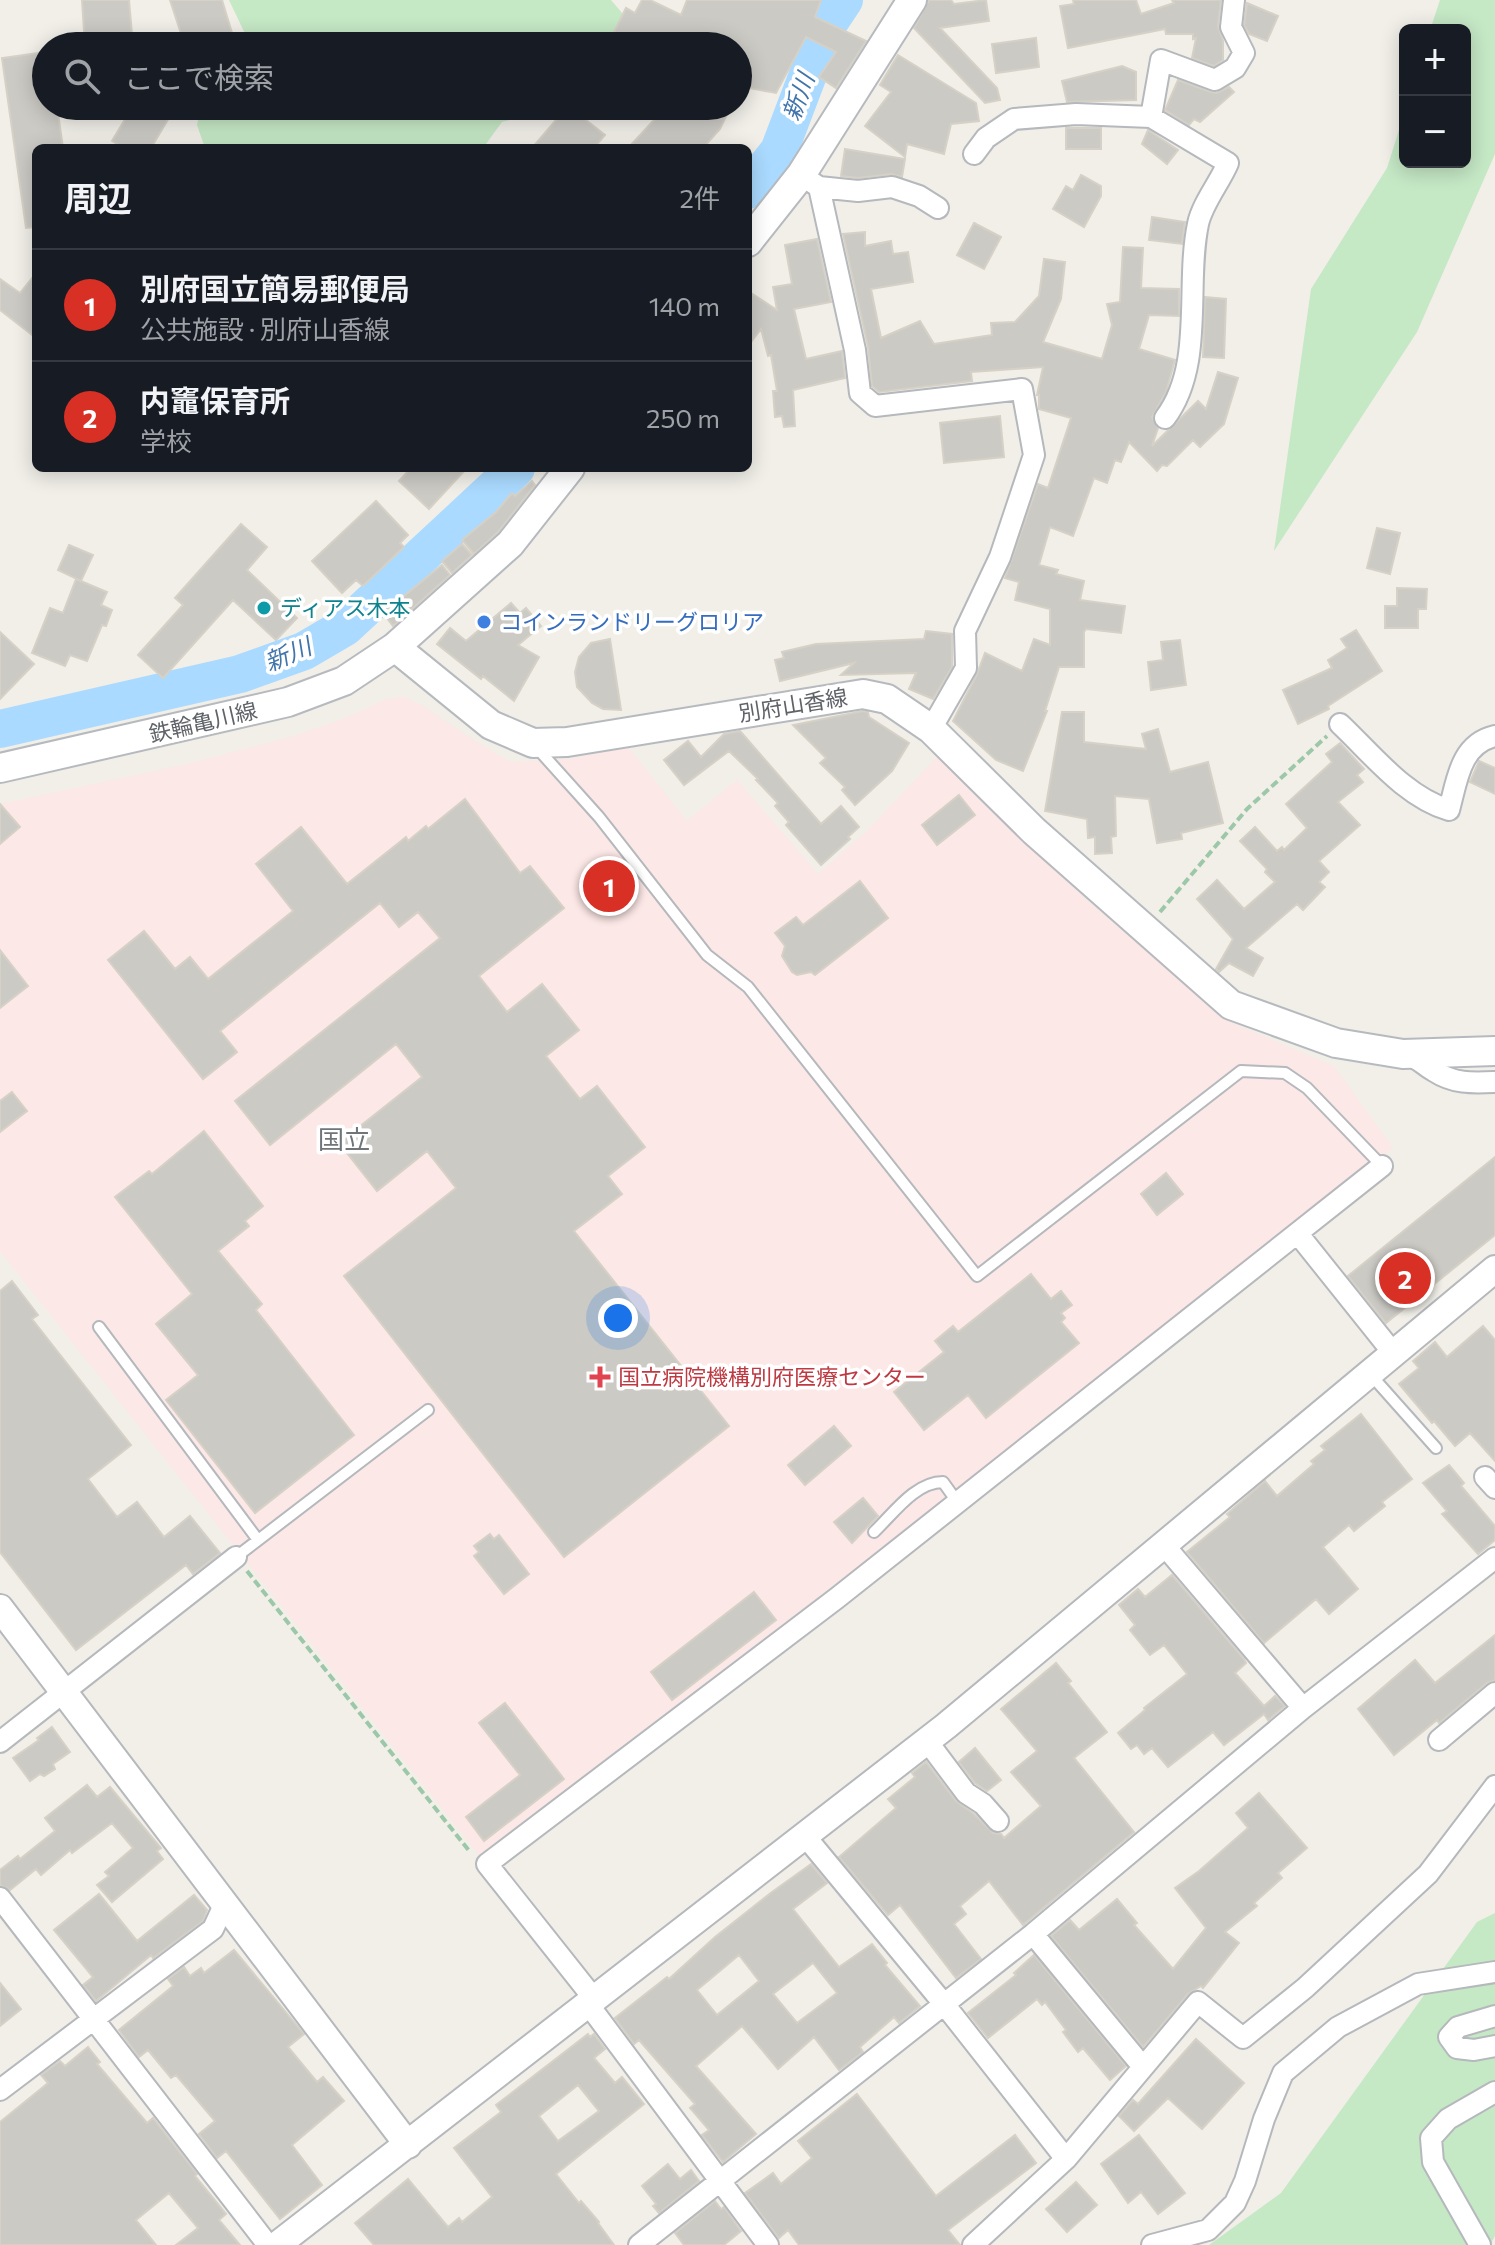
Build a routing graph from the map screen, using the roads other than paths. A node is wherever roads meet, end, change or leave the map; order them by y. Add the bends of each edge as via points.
1 (912, 0) edge
2 (1234, 0) edge
3 (1151, 117) junction
4 (974, 154) dead end
5 (810, 181) junction
6 (938, 208) dead end
7 (752, 238) edge
8 (1165, 418) dead end
9 (567, 472) edge
10 (395, 647) junction
11 (1340, 724) road end
12 (931, 729) junction
13 (1495, 736) edge
14 (533, 743) junction
15 (0, 768) edge
16 (1495, 1051) edge
17 (1403, 1054) junction
18 (1495, 1082) edge
19 (1382, 1166) joint
20 (1298, 1234) junction
21 (1495, 1269) edge
22 (99, 1327) dead end
23 (1394, 1354) junction
24 (1370, 1373) junction
25 (428, 1410) dead end
26 (1436, 1448) dead end
27 (958, 1503) junction
28 (874, 1532) dead end
29 (258, 1540) junction
30 (1163, 1544) junction
31 (236, 1557) joint
32 (1495, 1558) edge
33 (0, 1608) edge
34 (65, 1692) junction
35 (1495, 1693) edge
36 (1303, 1708) junction
37 (1439, 1740) dead end
38 (927, 1741) junction
39 (0, 1742) edge
40 (1495, 1786) edge
41 (998, 1821) dead end
42 (805, 1836) junction
43 (0, 1898) edge
44 (225, 1903) junction
45 (1033, 1934) junction
46 (1495, 1972) edge
47 (591, 2002) junction
48 (944, 2004) junction
49 (1495, 2016) edge
50 (93, 2018) junction
51 (1495, 2046) edge
52 (1143, 2067) junction
53 (0, 2090) edge
54 (1495, 2092) edge
55 (408, 2145) junction
56 (1066, 2159) junction
57 (720, 2181) junction
58 (268, 2245) edge
59 (277, 2245) edge
60 (639, 2245) edge
61 (768, 2245) edge
62 (973, 2245) edge
63 (1152, 2245) edge
64 (1480, 2245) edge

1 - 5 main road
2 - 3 street via 1231,27 1244,53 1235,68 1215,80 1161,60
3 - 4 street via 1076,114 1014,119 986,138
3 - 8 street via 1228,163 1198,220 1185,371
5 - 6 street via 858,191 892,187
5 - 7 main road
5 - 12 street via 855,350 860,393 875,406 1022,389 1034,455 1000,557 965,631 966,668
9 - 10 main road via 510,544
10 - 14 main road, 別府山香線 via 491,725
10 - 15 main road, 鉄輪亀川線 via 344,681 288,702
11 - 13 street via 1404,785 1449,810 1464,756
12 - 14 main road, 別府山香線 via 887,699 863,694 567,742
12 - 17 main road, 別府山香線 via 1034,831 1231,1005 1336,1043
14 - 19 lane via 599,817 707,955 748,987 977,1276 1241,1071 1285,1073 1296,1080
16 - 17 main road, 別府山香線
17 - 18 street via 1461,1083
19 - 20 street
20 - 23 street
20 - 27 street
21 - 23 street
22 - 29 lane
23 - 24 street
24 - 26 lane
24 - 30 street
25 - 29 lane
27 - 28 lane via 943,1482 932,1482
27 - 47 street via 487,1864
29 - 31 lane
30 - 36 street
30 - 38 street
31 - 34 street
32 - 36 street
33 - 34 street
34 - 39 street
34 - 44 street
35 - 37 street
36 - 45 street
38 - 41 street via 966,1793
38 - 42 street
40 - 52 street via 1428,1874 1243,2038 1198,2002
42 - 47 street
42 - 48 street
43 - 50 street
44 - 50 street via 213,1929
44 - 55 street
45 - 48 street
45 - 52 street
46 - 63 street via 1418,1984 1338,2027 1283,2073 1235,2203 1208,2230
47 - 55 street
47 - 57 street
48 - 56 street
48 - 57 street
49 - 51 street via 1458,2027 1449,2037 1457,2048
50 - 53 street
50 - 58 street
52 - 56 street
54 - 64 street via 1448,2119 1431,2138 1433,2162
55 - 59 street
56 - 62 street
57 - 60 street
57 - 61 street

